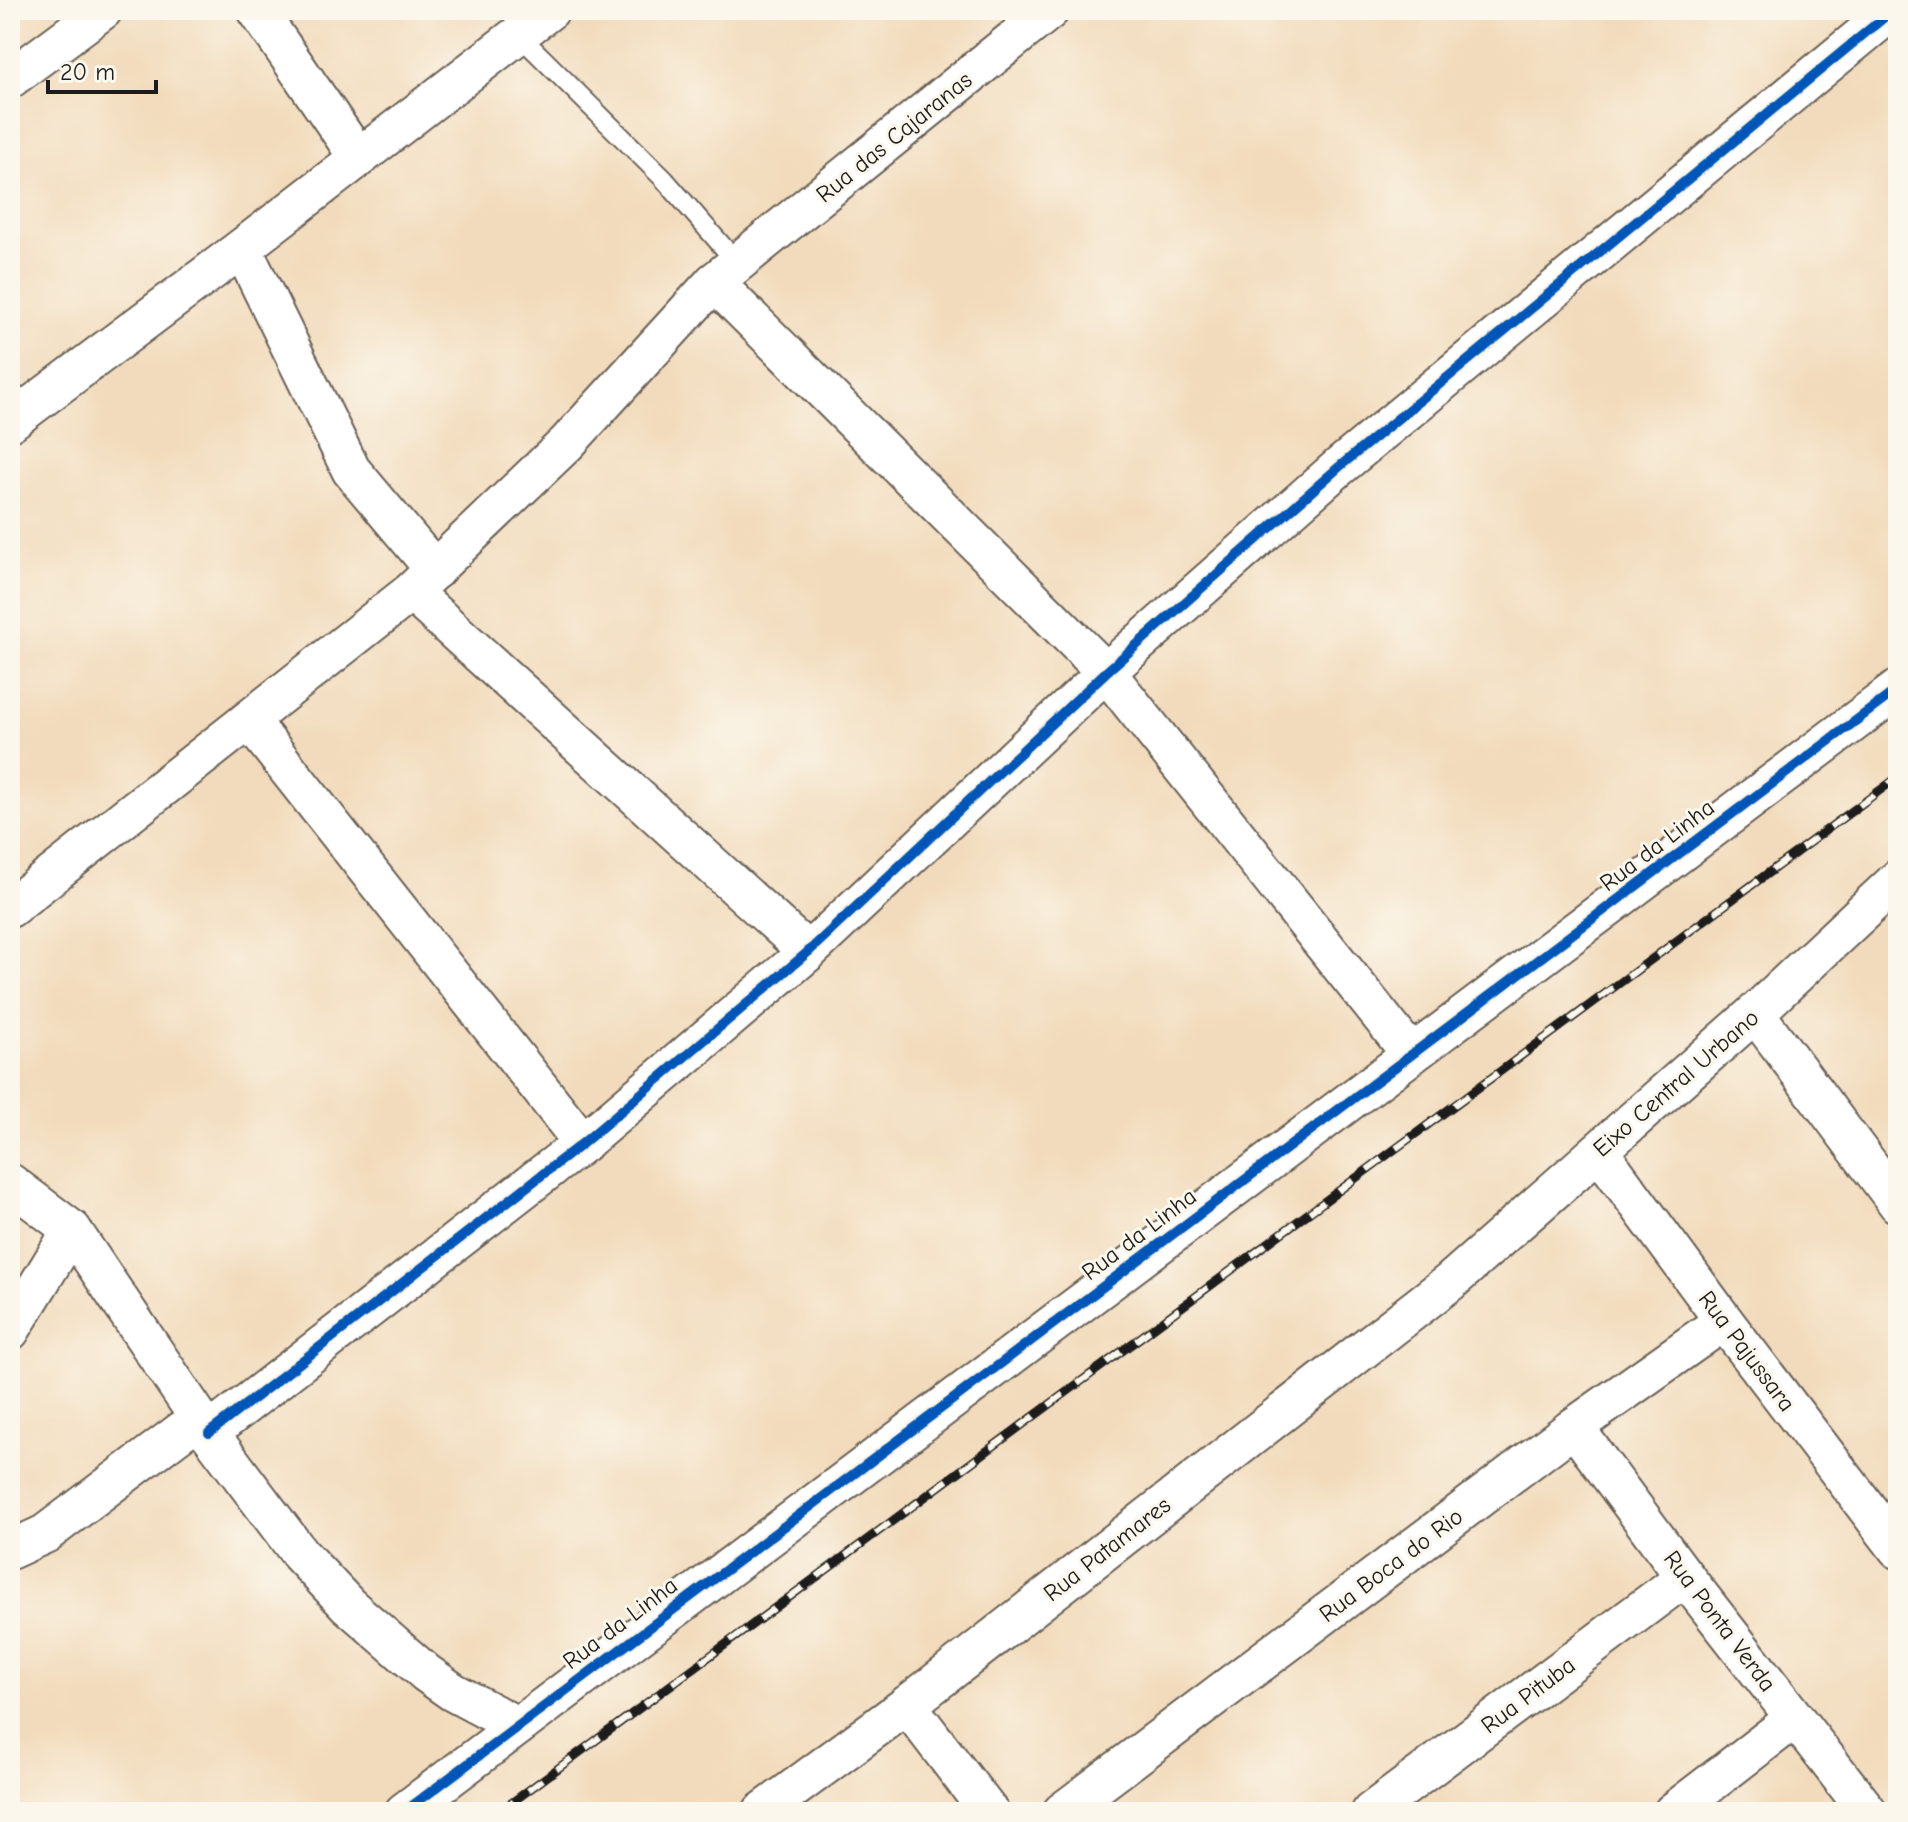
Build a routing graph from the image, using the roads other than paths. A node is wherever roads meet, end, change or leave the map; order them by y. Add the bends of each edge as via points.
1 (103, 10) edge
2 (257, 10) edge
3 (550, 10) edge
4 (1050, 10) edge
5 (1893, 10) edge
6 (519, 35) junction
7 (10, 79) edge
8 (358, 157) junction
9 (242, 248) junction
10 (726, 273) junction
11 (10, 422) edge
12 (423, 581) junction
13 (1106, 672) junction
14 (1898, 689) edge
15 (249, 720) junction
16 (1898, 879) edge
17 (10, 908) edge
18 (808, 952) junction
19 (1755, 1013) junction
20 (1411, 1054) junction
21 (583, 1143) junction
22 (1599, 1151) junction
23 (10, 1183) edge
24 (1898, 1204) edge
25 (72, 1230) junction
26 (1450, 1282) joint
27 (1724, 1321) junction
28 (10, 1331) edge
29 (204, 1426) junction
30 (1574, 1427) junction
31 (1898, 1549) edge
32 (10, 1550) edge
33 (1685, 1577) junction
34 (907, 1705) junction
35 (1794, 1719) junction
36 (517, 1726) junction
37 (404, 1812) edge
38 (762, 1812) edge
39 (989, 1812) edge
40 (1062, 1812) edge
41 (1371, 1812) edge
42 (1673, 1812) edge
43 (1868, 1812) edge

1 - 7 street
2 - 8 street
3 - 6 street
4 - 10 street, Rua das Cajaranas
5 - 13 street via 1339,467
6 - 8 street
6 - 10 lane via 664,179
8 - 9 street
9 - 11 street
9 - 12 street via 351,470
10 - 12 street, Rua das Cajaranas via 567,443
10 - 13 street
12 - 15 street, Rua das Cajaranas
12 - 18 street
13 - 18 street
13 - 20 street
14 - 20 street, Rua da Linha
15 - 17 street, Rua das Cajaranas
15 - 21 street
16 - 19 street, Eixo Central Urbano
18 - 21 street
19 - 22 street, Eixo Central Urbano
19 - 24 street
20 - 36 street, Rua da Linha
21 - 29 street
22 - 26 street, Eixo Central Urbano
22 - 27 street, Rua Pajussara
23 - 25 street
25 - 28 street
25 - 29 street
26 - 34 street, Rua Patamares
27 - 30 street, Rua Boca do Rio
27 - 31 street, Rua Pajussara
29 - 32 street via 45,1534
29 - 36 street via 300,1554 348,1605 426,1673
30 - 33 street, Rua Ponta Verda
30 - 40 street, Rua Boca do Rio
33 - 35 street, Rua Ponta Verda
33 - 41 street, Rua Pituba
34 - 38 street, Rua Patamares
34 - 39 street
35 - 42 street
35 - 43 street, Rua Ponta Verda
36 - 37 street, Rua da Linha

